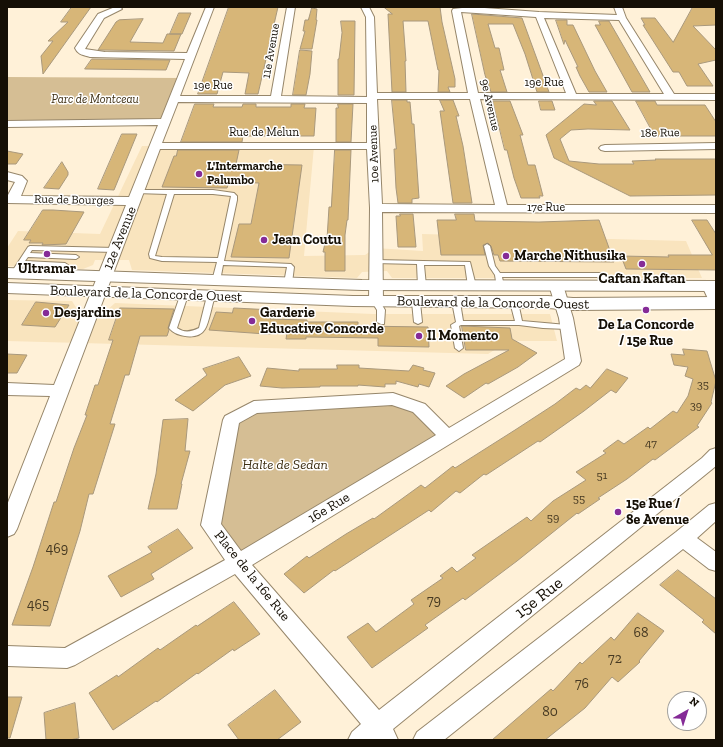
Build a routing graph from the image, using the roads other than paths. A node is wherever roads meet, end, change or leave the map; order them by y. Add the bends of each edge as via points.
1 (210, 7) edge
2 (291, 7) edge
3 (366, 7) edge
4 (618, 7) edge
5 (118, 9) dead end
6 (539, 15) junction
7 (622, 18) junction
8 (191, 56) junction
9 (474, 96) junction
10 (572, 96) junction
11 (671, 96) junction
12 (716, 97) edge
13 (372, 98) junction
14 (174, 99) junction
15 (275, 100) junction
16 (165, 122) junction
17 (7, 124) edge
18 (156, 146) junction
19 (373, 146) junction
20 (716, 146) edge
21 (605, 148) dead end
22 (7, 176) edge
23 (171, 192) junction
24 (136, 196) junction
25 (10, 199) edge
26 (376, 208) junction
27 (502, 208) junction
28 (716, 209) edge
29 (487, 246) dead end
30 (93, 250) junction
31 (115, 250) junction
32 (24, 255) junction
33 (76, 257) junction
34 (220, 262) junction
35 (376, 262) junction
36 (420, 262) junction
37 (62, 270) junction
38 (12, 275) edge
39 (499, 280) junction
40 (288, 283) junction
41 (101, 284) junction
42 (556, 285) junction
43 (472, 286) junction
44 (604, 286) junction
45 (213, 289) junction
46 (376, 294) junction
47 (419, 294) junction
48 (714, 294) edge
49 (184, 295) junction
50 (456, 302) junction
51 (514, 302) junction
52 (562, 303) junction
53 (380, 322) dead end
54 (418, 322) dead end
55 (460, 323) junction
56 (519, 323) junction
57 (568, 327) junction
58 (459, 348) dead end
59 (7, 389) edge
60 (61, 391) junction
61 (448, 436) junction
62 (716, 454) edge
63 (716, 510) edge
64 (9, 520) edge
65 (683, 538) junction
66 (238, 563) junction
67 (716, 563) edge
68 (7, 656) edge
69 (382, 733) edge
70 (360, 740) edge
71 (425, 740) edge

1 - 8 street, 12e Avenue
2 - 15 street, 11e Avenue
3 - 13 street, 10e Avenue via 370,17
4 - 7 street
5 - 8 street via 101,16 80,48 81,51 104,55
6 - 7 street
6 - 9 street, 9e Avenue via 459,9 456,11
6 - 10 street
7 - 11 street
8 - 14 street, 12e Avenue
9 - 10 street, 19e Rue
9 - 13 street, 19e Rue
9 - 27 street, 9e Avenue
10 - 11 street, 19e Rue
11 - 12 street, 19e Rue
13 - 15 street, 19e Rue
13 - 19 street, 10e Avenue
14 - 15 street, 19e Rue
14 - 16 street, 12e Avenue
16 - 17 street
16 - 18 street, 12e Avenue
18 - 19 street, Rue de Melun
18 - 24 street, 12e Avenue
19 - 26 street, 10e Avenue
20 - 21 street, 18e Rue
22 - 25 street, Rue de Bourges via 21,181
23 - 24 lane
23 - 34 lane via 220,192 234,195
23 - 34 lane via 152,256 162,259
24 - 25 street, Rue de Bourges
24 - 31 street, 12e Avenue
26 - 27 street, 17e Rue
26 - 35 street, 10e Avenue
27 - 28 street, 17e Rue
29 - 39 lane
30 - 31 lane
30 - 32 lane via 30,248
30 - 33 lane
31 - 41 street, 12e Avenue
32 - 33 lane
32 - 38 lane
33 - 37 lane
34 - 40 lane via 289,264 292,268
34 - 45 lane
35 - 36 lane
35 - 46 street, 10e Avenue
36 - 43 lane via 468,263
36 - 47 lane
37 - 38 street, Boulevard de la Concorde Ouest
37 - 41 street, Boulevard de la Concorde Ouest
38 - 41 street, Boulevard de la Concorde Ouest
39 - 42 street, Boulevard de la Concorde Ouest
39 - 43 street, Boulevard de la Concorde Ouest
39 - 44 lane via 601,275
40 - 45 street, Boulevard de la Concorde Ouest
40 - 46 street, Boulevard de la Concorde Ouest
41 - 45 street, Boulevard de la Concorde Ouest
41 - 49 street, Boulevard de la Concorde Ouest
41 - 60 street, 12e Avenue
42 - 44 street, Boulevard de la Concorde Ouest
42 - 52 street, 16e Rue
43 - 47 street, Boulevard de la Concorde Ouest
44 - 48 street, Boulevard de la Concorde Ouest
45 - 46 street, Boulevard de la Concorde Ouest
45 - 49 street, Boulevard de la Concorde Ouest
45 - 49 lane via 202,329 196,333 184,334 173,328
46 - 47 street, Boulevard de la Concorde Ouest
46 - 53 lane via 381,310
47 - 50 street, Boulevard de la Concorde Ouest
47 - 54 lane
48 - 52 street, Boulevard de la Concorde Ouest
50 - 51 street, Boulevard de la Concorde Ouest
50 - 55 lane
51 - 52 street, Boulevard de la Concorde Ouest
51 - 56 lane
52 - 57 street, 16e Rue
55 - 56 lane
55 - 58 lane via 455,325
56 - 57 lane
57 - 61 street, 16e Rue via 573,361
59 - 60 street
60 - 64 street, 12e Avenue
61 - 66 street, 16e Rue
61 - 66 street, Place de la 16e Rue via 419,408 393,399 254,407 231,420 211,525
62 - 69 street, 15e Rue
63 - 65 street
65 - 67 street
65 - 71 street
66 - 68 street, 16e Rue via 67,658
66 - 69 street, Place de la 16e Rue
69 - 70 street, 15e Rue

